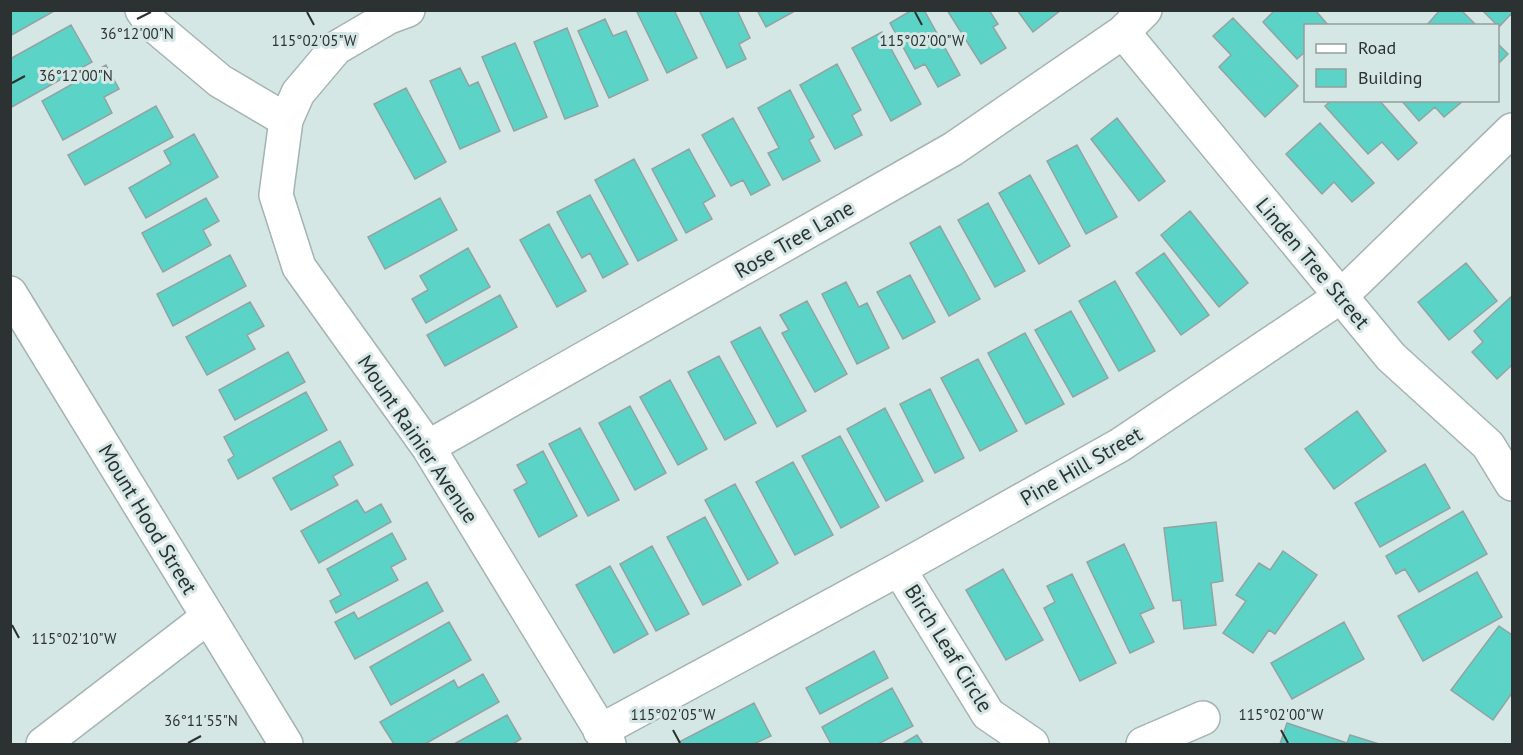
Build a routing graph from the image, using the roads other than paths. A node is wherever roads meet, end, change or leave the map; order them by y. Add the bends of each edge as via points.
1 (142, 10) edge
2 (408, 10) edge
3 (1134, 21) edge
4 (286, 120) junction
5 (1512, 130) edge
6 (10, 293) edge
7 (1340, 297) junction
8 (19, 328) edge
9 (428, 447) junction
10 (1512, 484) edge
11 (899, 568) junction
12 (208, 617) junction
13 (1203, 718) dead end
14 (604, 738) edge
15 (43, 744) edge
16 (286, 744) edge
17 (1032, 744) edge
18 (1143, 744) edge

1 - 4 street via 220,81
2 - 4 street, Mount Rainier Avenue via 336,48 298,93
3 - 7 street, Linden Tree Street
3 - 9 street, Rose Tree Lane via 953,149
4 - 9 street, Mount Rainier Avenue via 276,195 299,267
5 - 7 street, Pine Hill Street
6 - 8 street, Mount Hood Street
7 - 10 street, Linden Tree Street via 1391,357 1488,445
7 - 11 street, Pine Hill Street via 1120,446
8 - 12 street, Mount Hood Street
9 - 14 street, Mount Rainier Avenue
11 - 14 street, Pine Hill Street
11 - 17 street, Birch Leaf Circle via 988,714
12 - 15 street
12 - 16 street, Mount Hood Street
13 - 18 street

